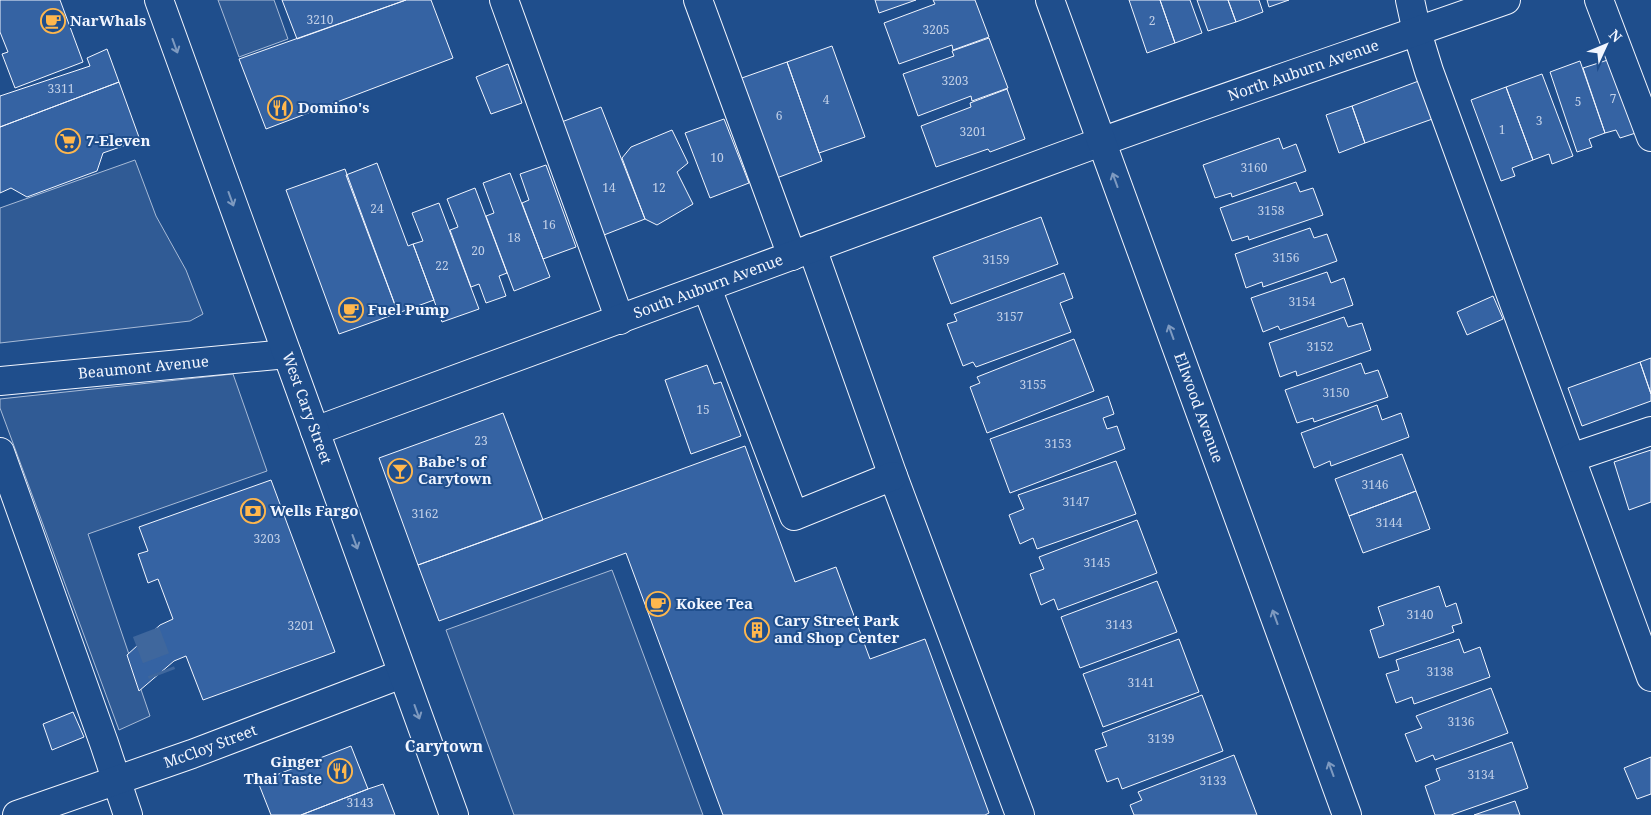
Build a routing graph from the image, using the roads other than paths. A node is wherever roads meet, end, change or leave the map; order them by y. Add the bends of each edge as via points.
1 (159, 0) edge
2 (504, 0) edge
3 (698, 0) edge
4 (1050, 0) edge
5 (1410, 0) edge
6 (1506, 0) edge
7 (1599, 0) edge
8 (1417, 32) junction
9 (1651, 138) edge
10 (1101, 142) junction
11 (802, 252) junction
12 (707, 288) junction
13 (620, 320) junction
14 (287, 354) junction
15 (0, 381) edge
16 (314, 431) junction
17 (1651, 431) edge
18 (0, 452) edge
19 (1570, 458) junction
20 (893, 476) junction
21 (402, 674) junction
22 (1651, 676) edge
23 (116, 780) junction
24 (17, 815) edge
25 (128, 815) edge
26 (454, 815) edge
27 (1020, 815) edge
28 (1347, 815) edge

1 -> 14 street, West Cary Street
2 - 13 street
3 - 11 street
4 - 10 street, Ellwood Avenue
5 - 8 street
6 - 8 street, North Auburn Avenue
7 - 9 street
8 - 10 street, North Auburn Avenue
8 - 19 street
10 - 11 street, South Auburn Avenue
28 -> 10 street, Ellwood Avenue
11 - 12 street, South Auburn Avenue
11 - 20 street
12 - 13 street, South Auburn Avenue
12 - 20 street via 794,516
13 - 16 street, South Auburn Avenue
14 - 15 street, Beaumont Avenue
14 - 16 street, West Cary Street
16 -> 21 street, West Cary Street
17 - 19 street
18 - 23 street
19 - 22 street
20 - 27 street
21 - 23 street, McCloy Street
21 -> 26 street, West Cary Street
23 - 24 street, McCloy Street
23 - 25 street

